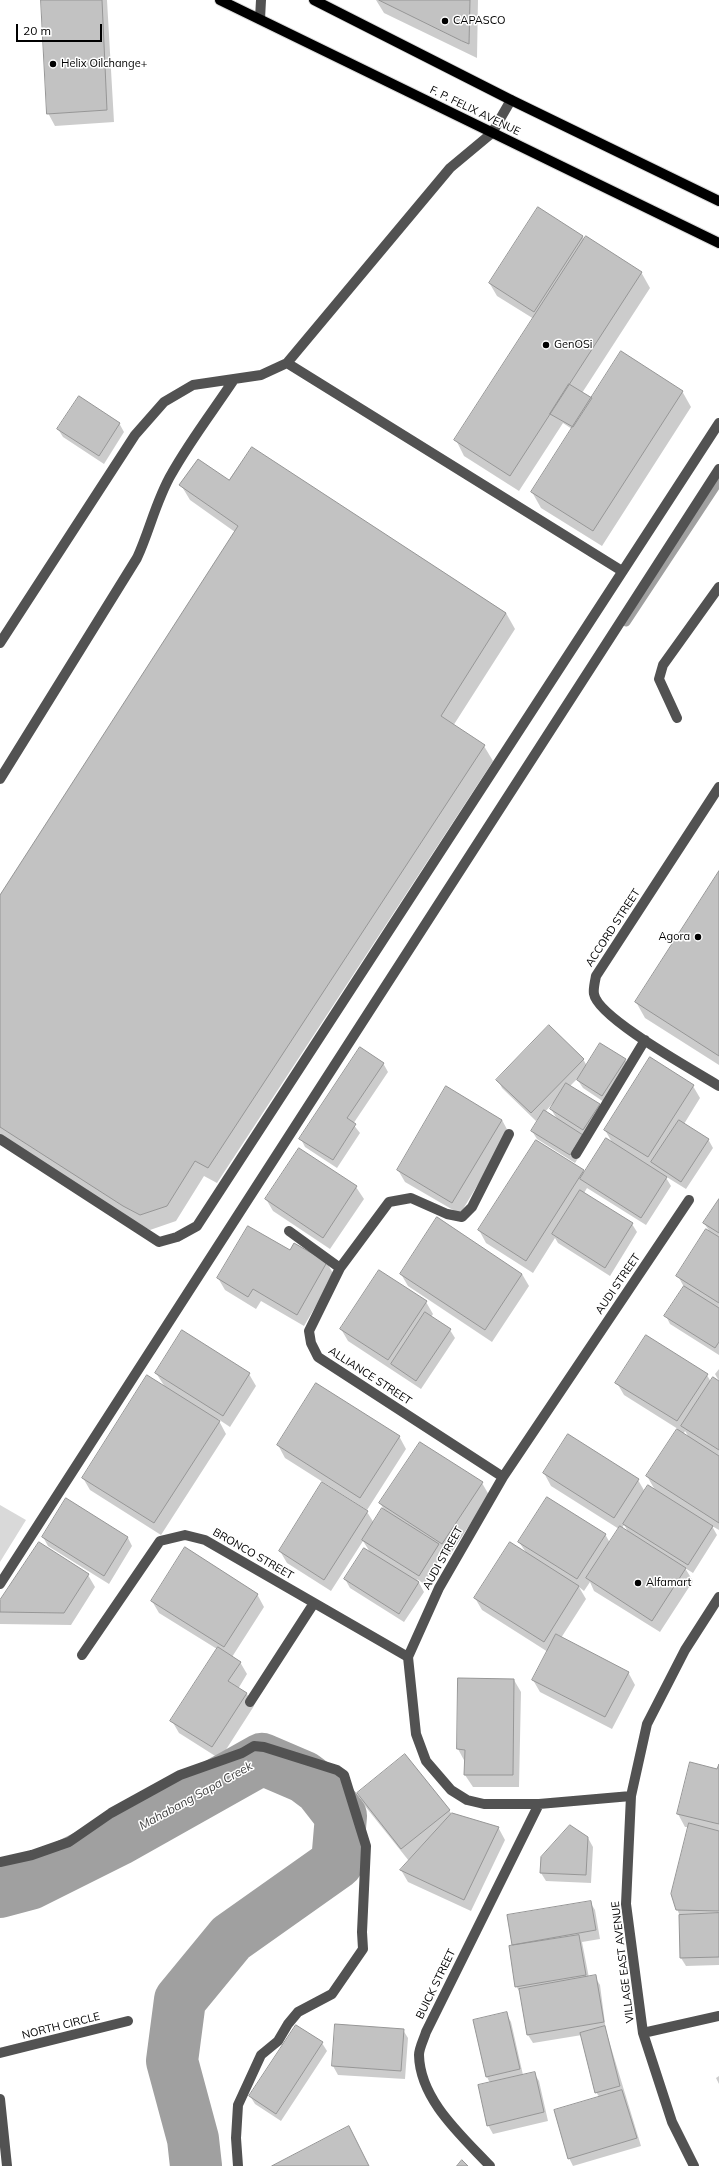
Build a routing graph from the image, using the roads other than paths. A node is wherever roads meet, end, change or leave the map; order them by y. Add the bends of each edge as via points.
1 (220, 0) edge
2 (261, 0) edge
3 (314, 0) edge
4 (260, 19) junction
5 (511, 100) junction
6 (492, 133) junction
7 (719, 201) edge
8 (719, 243) edge
9 (287, 363) junction
10 (232, 380) junction
11 (719, 423) edge
12 (719, 469) edge
13 (622, 571) junction
14 (719, 587) edge
15 (0, 643) edge
16 (677, 718) dead end
17 (0, 779) edge
18 (719, 787) edge
19 (645, 1040) junction
20 (719, 1086) edge
21 (509, 1134) dead end
22 (0, 1139) edge
23 (576, 1154) dead end
24 (689, 1200) dead end
25 (289, 1231) dead end
26 (340, 1268) junction
27 (503, 1477) junction
28 (0, 1584) edge
29 (719, 1597) edge
30 (314, 1603) junction
31 (82, 1655) dead end
32 (408, 1657) junction
33 (250, 1702) dead end
34 (632, 1796) junction
35 (539, 1804) junction
36 (0, 1862) edge
37 (719, 2016) edge
38 (128, 2022) dead end
39 (643, 2033) junction
40 (0, 2053) edge
41 (0, 2099) edge
42 (7, 2166) edge
43 (238, 2166) edge
44 (490, 2166) edge
45 (694, 2166) edge

1 - 4 main road, F. P. FELIX AVENUE
2 - 4 street
3 - 5 main road
4 - 6 main road, F. P. FELIX AVENUE
5 - 6 street
5 - 7 main road
6 - 8 main road, F. P. FELIX AVENUE
6 - 9 street via 450,168
9 - 10 street via 261,375
9 - 13 street
10 - 15 street via 193,385 164,402 135,435
10 - 17 street via 172,473 153,513 148,534 137,558
11 - 13 street
12 - 28 street
13 - 22 street via 197,1226 177,1237 159,1242
14 - 16 street via 663,665 658,679
18 - 19 street, ACCORD STREET via 596,976 594,994 603,1011
19 - 20 street, ACCORD STREET
19 - 23 street
21 - 26 street, ALLIANCE STREET via 472,1207 462,1217 447,1214 411,1198 389,1202
24 - 27 street, AUDI STREET
25 - 26 street
26 - 27 street, ALLIANCE STREET via 309,1331 318,1357
27 - 32 street, AUDI STREET via 439,1588
29 - 34 street, VILLAGE EAST AVENUE via 685,1650 648,1724
30 - 31 street, BRONCO STREET via 205,1540 185,1535 160,1541
30 - 32 street, BRONCO STREET
30 - 33 street
32 - 35 street via 416,1734 426,1761 451,1790 467,1800 484,1804
34 - 35 street
34 - 39 street, VILLAGE EAST AVENUE via 626,1904
35 - 44 street, BUICK STREET via 426,2032 419,2054 422,2076 436,2104
36 - 43 street via 32,1855 69,1842 111,1813 180,1775 242,1753 254,1746 337,1770 344,1775 366,1846 363,1949 332,1994 298,2012 278,2041 261,2055 238,2105
37 - 39 street
38 - 40 street, NORTH CIRCLE
39 - 45 street, VILLAGE EAST AVENUE via 672,2122
41 - 42 street

